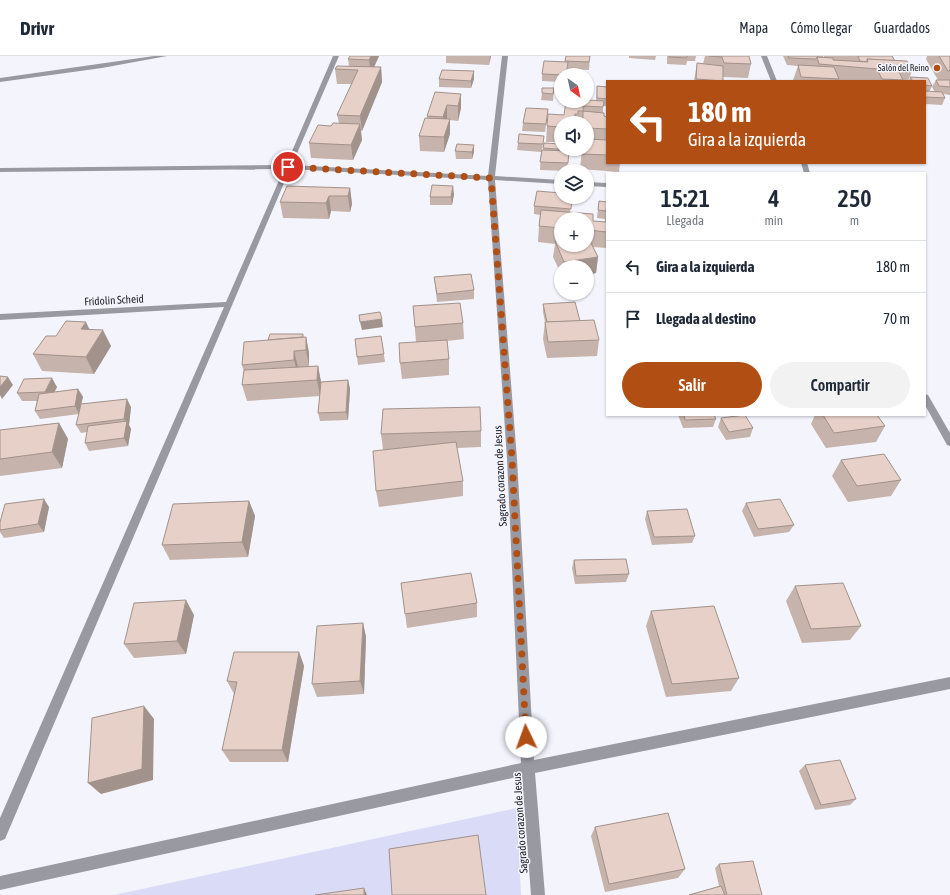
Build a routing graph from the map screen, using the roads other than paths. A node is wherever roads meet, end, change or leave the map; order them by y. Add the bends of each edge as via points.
1 (164, 56) edge
2 (336, 56) edge
3 (505, 56) edge
4 (764, 56) edge
5 (0, 80) edge
6 (774, 80) edge
7 (288, 167) junction
8 (0, 170) edge
9 (491, 178) junction
10 (554, 182) edge
11 (594, 184) edge
12 (606, 185) edge
13 (228, 304) junction
14 (0, 317) edge
15 (926, 399) edge
16 (950, 442) edge
17 (950, 683) edge
18 (528, 768) junction
19 (0, 834) edge
20 (0, 883) edge
21 (538, 895) edge

1 - 5 street
2 - 7 street
3 - 9 street, Sagrado corazon de Jesus
4 - 6 street
7 - 8 street
7 - 9 street
7 - 13 street
9 - 10 street
9 - 18 street, Sagrado corazon de Jesus via 512,459
11 - 12 street
13 - 14 street, Fridolin Scheid
13 - 19 street
15 - 16 street
17 - 18 street
18 - 20 street
18 - 21 street, Sagrado corazon de Jesus

